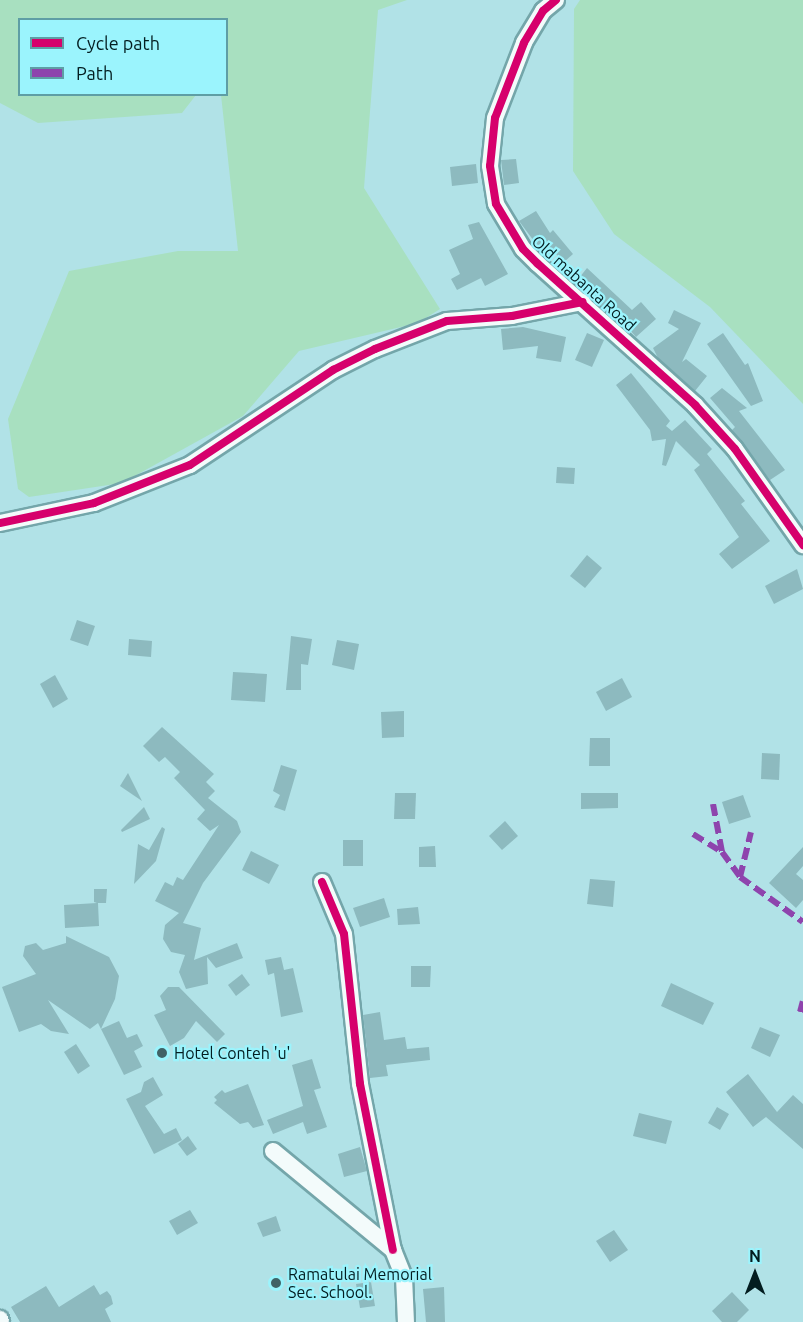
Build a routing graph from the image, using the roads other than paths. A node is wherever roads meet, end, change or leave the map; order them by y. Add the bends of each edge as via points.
1 (556, 0) edge
2 (583, 302) junction
3 (0, 523) edge
4 (803, 545) edge
5 (322, 882) dead end
6 (273, 1150) dead end
7 (393, 1250) junction
8 (406, 1322) edge

1 - 2 street, Old mabanta Road via 524,43 506,84 495,118 491,186 496,204 523,249
2 - 3 street via 512,315 447,321 333,370 190,465 94,503
2 - 4 street, Old mabanta Road via 695,405 735,449
5 - 7 street via 344,934 357,1064
6 - 7 street
7 - 8 street via 404,1277

